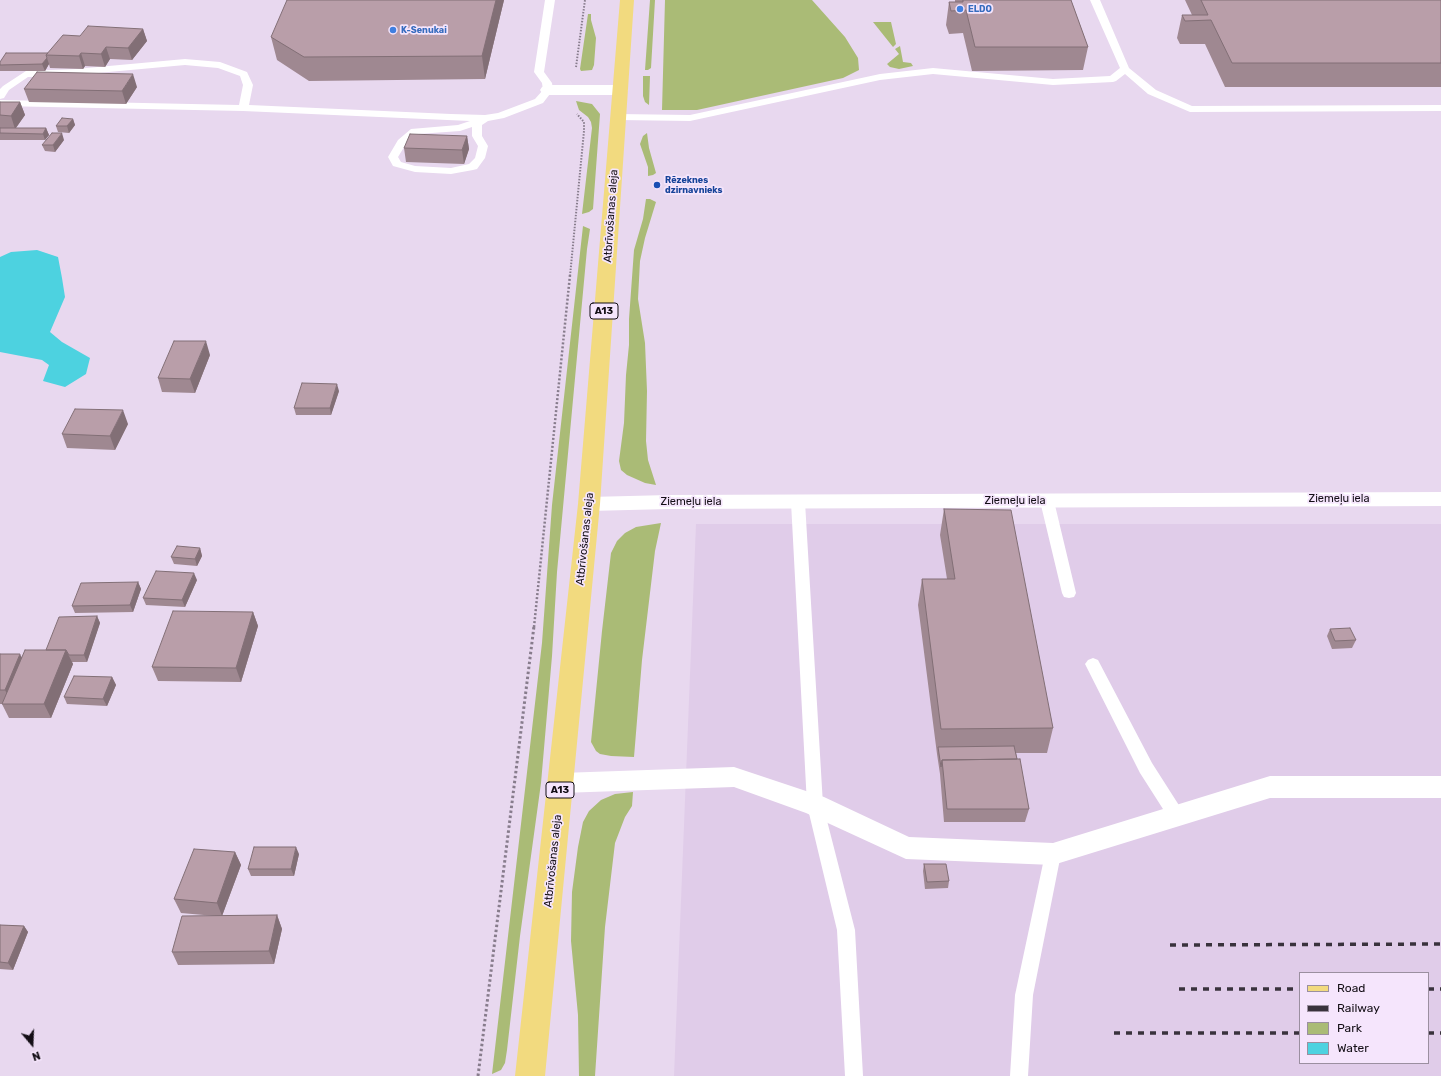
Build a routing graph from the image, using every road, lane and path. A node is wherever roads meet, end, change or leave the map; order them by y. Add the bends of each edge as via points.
1 (550, 0) edge
2 (585, 0) edge
3 (627, 0) edge
4 (1095, 0) edge
5 (1125, 69) junction
6 (548, 90) junction
7 (572, 90) junction
8 (620, 90) junction
9 (0, 96) edge
10 (0, 104) edge
11 (243, 108) junction
12 (1441, 108) edge
13 (618, 117) junction
14 (485, 118) junction
15 (1441, 499) edge
16 (1046, 501) junction
17 (798, 502) junction
18 (589, 504) junction
19 (1069, 593) dead end
20 (1093, 664) dead end
21 (561, 782) junction
22 (1441, 787) edge
23 (814, 805) junction
24 (1176, 816) junction
25 (1053, 854) junction
26 (478, 1076) edge
27 (530, 1076) edge
28 (854, 1076) edge
29 (1018, 1076) edge

1 - 6 lane via 539,72 547,83
2 - 7 path
3 - 8 main road, Atbrīvošanas aleja / A13
4 - 5 lane
5 - 12 lane via 1152,92 1190,109
5 - 13 lane via 1113,79 1053,82 933,71 909,73 690,118
6 - 7 street
6 - 14 lane via 539,101 513,112
7 - 8 street
7 - 26 path via 570,109 584,122 576,220 533,637
8 - 13 main road, Atbrīvošanas aleja / A13
9 - 11 lane via 6,88 26,74 185,62 220,65 244,74 248,85
10 - 11 lane
11 - 14 lane
13 - 18 main road, Atbrīvošanas aleja / A13
14 - 14 lane via 460,128 415,131 402,142 393,157 397,164 415,169 451,171 473,167 480,158 483,146 477,136 477,124
15 - 16 street, Ziemeļu iela
16 - 17 street, Ziemeļu iela
16 - 19 lane
17 - 18 street, Ziemeļu iela
17 - 23 lane
18 - 21 main road, Atbrīvošanas aleja / A13
20 - 24 lane via 1146,768
21 - 23 street via 734,777
21 - 27 main road, Atbrīvošanas aleja / A13
22 - 24 street via 1270,787
23 - 25 street via 906,848
23 - 28 lane via 846,930
24 - 25 street
25 - 29 lane via 1024,995

